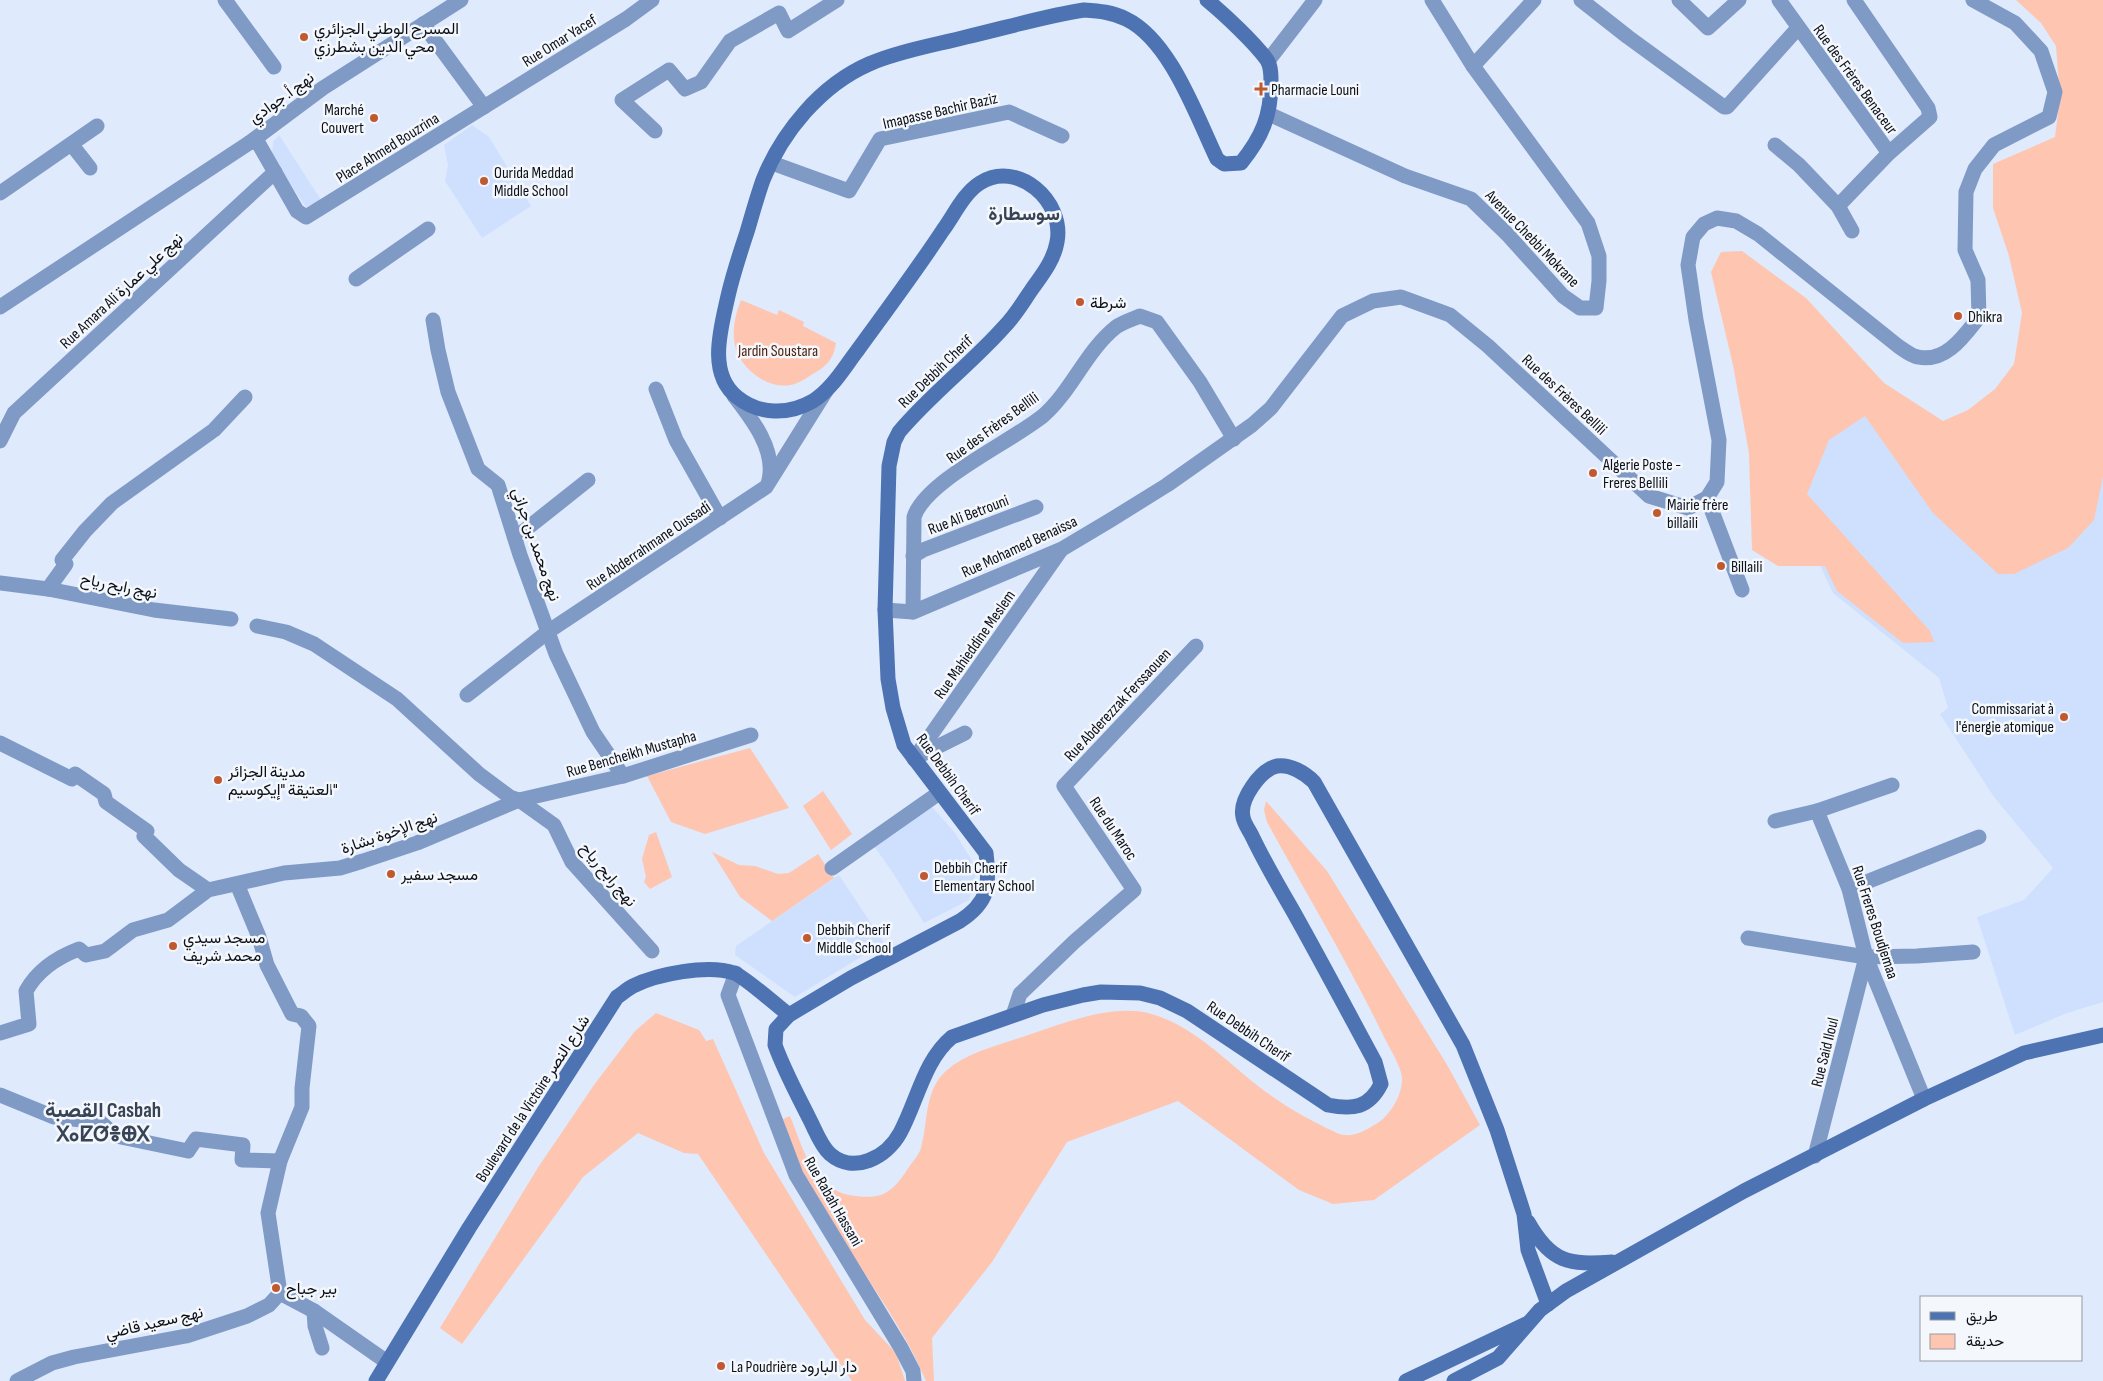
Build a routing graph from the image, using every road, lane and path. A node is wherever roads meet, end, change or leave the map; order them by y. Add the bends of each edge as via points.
1 (225, 0) edge
2 (461, 0) edge
3 (652, 0) edge
4 (837, 0) edge
5 (1208, 0) edge
6 (1432, 0) edge
7 (1534, 0) edge
8 (1581, 0) edge
9 (1680, 0) edge
10 (1739, 0) edge
11 (1779, 0) edge
12 (1854, 0) edge
13 (1973, 0) edge
14 (1313, 1) edge
15 (423, 24) junction
16 (1798, 28) junction
17 (1268, 61) junction
18 (1473, 66) junction
19 (274, 67) dead end
20 (484, 107) junction
21 (1269, 114) junction
22 (97, 126) dead end
23 (656, 132) dead end
24 (1062, 136) dead end
25 (249, 143) junction
26 (72, 145) junction
27 (1775, 145) dead end
28 (1889, 153) junction
29 (772, 163) junction
30 (90, 168) dead end
31 (275, 172) junction
32 (0, 193) edge
33 (1838, 206) junction
34 (428, 229) dead end
35 (1852, 231) dead end
36 (356, 279) dead end
37 (0, 307) edge
38 (433, 320) dead end
39 (829, 388) junction
40 (656, 389) dead end
41 (729, 389) junction
42 (245, 397) dead end
43 (1234, 439) junction
44 (0, 441) edge
45 (588, 480) dead end
46 (767, 486) junction
47 (1707, 498) junction
48 (1036, 507) dead end
49 (720, 518) junction
50 (516, 538) junction
51 (1062, 549) junction
52 (913, 556) junction
53 (0, 583) edge
54 (48, 589) junction
55 (1742, 590) dead end
56 (885, 610) junction
57 (912, 612) junction
58 (231, 619) dead end
59 (257, 626) dead end
60 (549, 631) junction
61 (1196, 646) dead end
62 (467, 695) dead end
63 (965, 733) dead end
64 (751, 735) dead end
65 (0, 743) edge
66 (914, 759) junction
67 (623, 776) junction
68 (1892, 785) dead end
69 (1064, 786) joint
70 (939, 793) junction
71 (519, 800) junction
72 (1817, 811) junction
73 (1776, 821) dead end
74 (1979, 837) dead end
75 (832, 868) dead end
76 (237, 884) junction
77 (1849, 889) junction
78 (208, 890) junction
79 (1748, 938) dead end
80 (652, 951) dead end
81 (1973, 952) dead end
82 (1866, 957) junction
83 (736, 973) junction
84 (789, 1015) junction
85 (1012, 1015) junction
86 (0, 1033) edge
87 (2103, 1035) edge
88 (2088, 1039) junction
89 (2103, 1039) edge
90 (0, 1095) edge
91 (1924, 1099) junction
92 (1815, 1156) junction
93 (280, 1161) junction
94 (1524, 1214) junction
95 (1617, 1262) junction
96 (279, 1285) junction
97 (1548, 1304) junction
98 (314, 1311) junction
99 (1528, 1323) junction
100 (322, 1348) dead end
101 (387, 1362) junction
102 (17, 1381) edge
103 (376, 1381) edge
104 (914, 1381) edge
105 (1406, 1381) edge
106 (1454, 1381) edge

1 - 19 street
2 - 15 street, نهج أ. جوادي
3 - 20 street, Rue Omar Yacef
4 - 23 street via 788,31 779,13 730,41 701,82 685,88 669,70 622,100
5 - 17 street
6 - 18 street
7 - 18 street
8 - 16 street via 1724,107
9 - 10 street via 1708,28
11 - 16 street, Rue des Frères Benaceur
12 - 28 street via 1928,108 1930,117
13 - 47 street via 2015,23 2041,51 2055,92 2048,116 1994,145 1975,169 1966,192 1965,250 1978,280 1980,317 1957,345 1936,358 1917,357 1898,346 1758,234 1736,221 1717,218 1704,224 1694,237 1688,265 1719,440 1717,482
14 - 17 street
15 - 20 street
15 - 25 street, نهج أ. جوادي via 323,88
16 - 28 street, Rue des Frères Benaceur
17 - 21 street, Rue Debbih Cherif via 1271,74
18 - 21 street, Avenue Chebbi Mokrane via 1588,223 1599,256 1596,308 1580,308 1563,296 1472,199 1405,176
20 - 31 street, Place Ahmed Bouzrina via 306,218 297,211
21 - 29 street, Rue Debbih Cherif via 1241,163 1224,164 1217,158 1172,65 1156,42 1126,19 1084,10 872,62 820,95 807,108
22 - 26 street
24 - 29 street, Imapasse Bachir Baziz via 1009,112 880,140 849,191
25 - 31 street, Place Ahmed Bouzrina via 257,141
25 - 37 street, نهج أ. جوادي
26 - 30 street
26 - 32 street
27 - 33 street
28 - 33 street
29 - 41 street, Rue Debbih Cherif via 764,178 733,276 720,332 719,365
31 - 44 street, Rue Amara Ali نهج علي عمارة via 14,413
33 - 35 street
34 - 36 street
38 - 50 street, نهج محمد بن جراني via 448,392 478,469 498,485
39 - 41 street, Rue Debbih Cherif via 809,403 785,411 768,412 738,398
39 - 46 street
39 - 56 street, Rue Debbih Cherif via 964,198 980,183 997,176 1017,179 1037,188 1051,204 1058,235 1056,249 1043,274 1008,324 906,424 894,442 889,466
40 - 49 street via 676,440
41 - 46 street via 749,415 763,441 771,470
42 - 54 street via 214,430 112,503 62,560 66,564
43 - 47 street, Rue des Frères Bellili via 1271,408 1342,316 1373,301 1401,297 1450,315 1488,346 1649,496 1688,508
43 - 51 street, Rue Mohamed Benaissa via 1167,485
43 - 52 street, Rue des Frères Bellili via 1200,382 1157,322 1140,316 1117,326 1044,415 925,498 914,517
45 - 50 street
46 - 49 street, Rue Abderrahmane Oussadi
47 - 55 street
48 - 52 street, Rue Ali Betrouni
49 - 60 street, Rue Abderrahmane Oussadi
50 - 60 street, نهج محمد بن جراني
51 - 57 street, Rue Mohamed Benaissa
51 - 66 street, Rue Mahieddine Meslem
52 - 57 street, Rue des Frères Bellili
53 - 54 street, نهج رابح رياح
54 - 58 street, نهج رابح رياح via 154,610
56 - 57 street, Rue Mohamed Benaissa
56 - 66 street, Rue Debbih Cherif via 888,678 893,708 904,745
59 - 71 street, نهج رابح رياح via 286,632 314,644 396,699 479,774
60 - 62 street, Rue Abderrahmane Oussadi
60 - 67 street, نهج محمد بن جراني via 556,654 588,722
61 - 69 street, Rue Abderezzak Ferssaouen
63 - 66 street
64 - 67 street, Rue Bencheikh Mustapha
65 - 78 street via 72,778 75,774 96,788 104,794 106,802 147,831 144,836 179,870
66 - 70 street, Rue Debbih Cherif
67 - 71 street, Rue Bencheikh Mustapha
68 - 72 street
69 - 85 street, Rue du Maroc via 1134,890 1020,994
70 - 75 street
70 - 84 street, Rue Debbih Cherif via 986,853 989,875 982,901 975,911 960,921 851,978
71 - 76 street, نهج الإخوة بشارة via 417,843 340,868 294,872
71 - 80 street, نهج رابح رياح via 554,825 572,862
72 - 73 street
72 - 77 street, Rue Freres Boudjemaa
74 - 77 street
76 - 78 street, نهج الإخوة بشارة
76 - 93 street via 267,965 292,1014 301,1016 309,1026 302,1107
77 - 82 street, Rue Freres Boudjemaa
78 - 86 street via 168,920 133,930 105,951 86,955 79,949 58,958 26,991 29,1024
79 - 82 street
81 - 82 street
82 - 91 street, Rue Freres Boudjemaa
82 - 92 street, Rue Said Iloul
83 - 84 street
83 - 101 street, Boulevard de la Victoire شارع النصر via 707,969 684,972 632,986 618,997
83 - 104 street, Rue Rabah Hassani via 728,995 730,1004 796,1174 901,1348 913,1371
84 - 85 street, Rue Debbih Cherif via 776,1029 775,1046 793,1086 830,1154 838,1159 863,1163 872,1161 899,1134 930,1065 946,1042 958,1034
85 - 94 street, Rue Debbih Cherif via 1101,992 1150,995 1187,1011 1328,1106 1357,1107 1375,1096 1381,1084 1375,1062 1263,859 1243,816 1247,795 1259,778 1277,766 1298,770 1314,782 1463,1045 1497,1130
87 - 88 street
88 - 89 street
88 - 91 street via 2024,1053
90 - 93 street via 54,1117 100,1122 116,1136 188,1151 196,1139 243,1145 242,1160
91 - 92 street
92 - 95 street via 1744,1191
93 - 96 street via 268,1213
94 - 95 street, Rue Debbih Cherif via 1538,1239 1550,1252 1564,1260 1582,1264
94 - 97 street, Rue Debbih Cherif via 1528,1250
95 - 97 street
96 - 98 street
96 - 102 street, نهج سعيد قاضي via 268,1305 247,1316 186,1336 74,1357
97 - 99 street
98 - 100 street
98 - 101 street
99 - 105 street
99 - 106 street via 1498,1358
101 - 103 street, Boulevard de la Victoire شارع النصر

